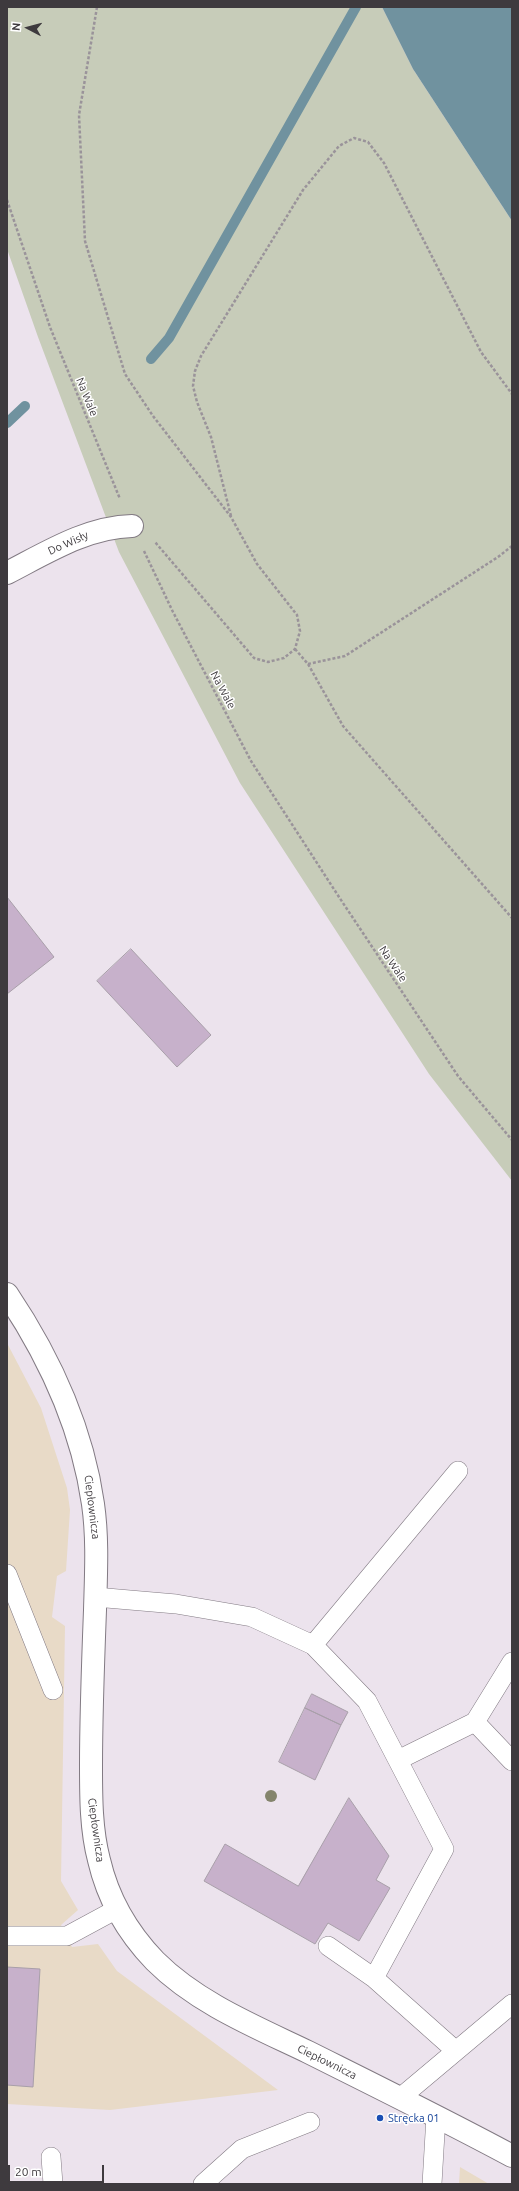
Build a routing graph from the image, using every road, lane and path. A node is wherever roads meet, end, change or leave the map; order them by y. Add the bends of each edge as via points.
1 (97, 7) edge
2 (7, 200) edge
3 (512, 394) edge
4 (231, 517) junction
5 (132, 526) junction
6 (512, 546) edge
7 (7, 572) edge
8 (295, 649) junction
9 (308, 664) junction
10 (512, 918) edge
11 (512, 1140) edge
12 (7, 1294) edge
13 (458, 1471) dead end
14 (7, 1574) edge
15 (95, 1597) junction
16 (313, 1645) junction
17 (512, 1662) edge
18 (53, 1690) dead end
19 (475, 1722) junction
20 (398, 1760) junction
21 (512, 1761) edge
22 (116, 1909) junction
23 (7, 1936) edge
24 (328, 1946) dead end
25 (374, 1978) junction
26 (512, 2004) edge
27 (456, 2051) junction
28 (400, 2098) junction
29 (436, 2116) junction
30 (310, 2122) dead end
31 (512, 2156) edge
32 (51, 2158) dead end
33 (53, 2184) edge
34 (203, 2184) edge
35 (432, 2184) edge

1 - 4 path via 79,115 85,241 125,374 152,416
2 - 5 path, Na Wale via 50,327
3 - 4 path via 482,352 384,163 368,142 354,138 339,146 303,190 201,356 195,371 193,386 211,437
4 - 8 path via 258,564 297,615 300,631
5 - 7 street, Do Wisły via 100,529
5 - 8 path via 148,536 167,554 254,658 268,662 284,658
5 - 11 path, Na Wale via 173,612 251,761 338,898 458,1076
6 - 9 path via 345,656
8 - 9 path
9 - 10 path via 343,726
12 - 15 street, Ciepłownicza via 46,1358 68,1404 84,1459 95,1520
13 - 16 lane
14 - 18 lane
15 - 16 lane via 176,1604 252,1617
15 - 22 street, Ciepłownicza via 91,1800 99,1860
16 - 20 lane via 367,1701
17 - 19 lane
19 - 20 lane
19 - 21 lane
20 - 25 lane via 444,1848
22 - 23 lane via 67,1936
22 - 28 street, Ciepłownicza via 139,1943 186,1988 234,2016
24 - 25 lane
25 - 27 lane
26 - 27 lane
27 - 28 lane
28 - 29 street, Ciepłownicza
29 - 31 street, Ciepłownicza
29 - 35 lane
30 - 34 lane via 242,2149
32 - 33 lane

